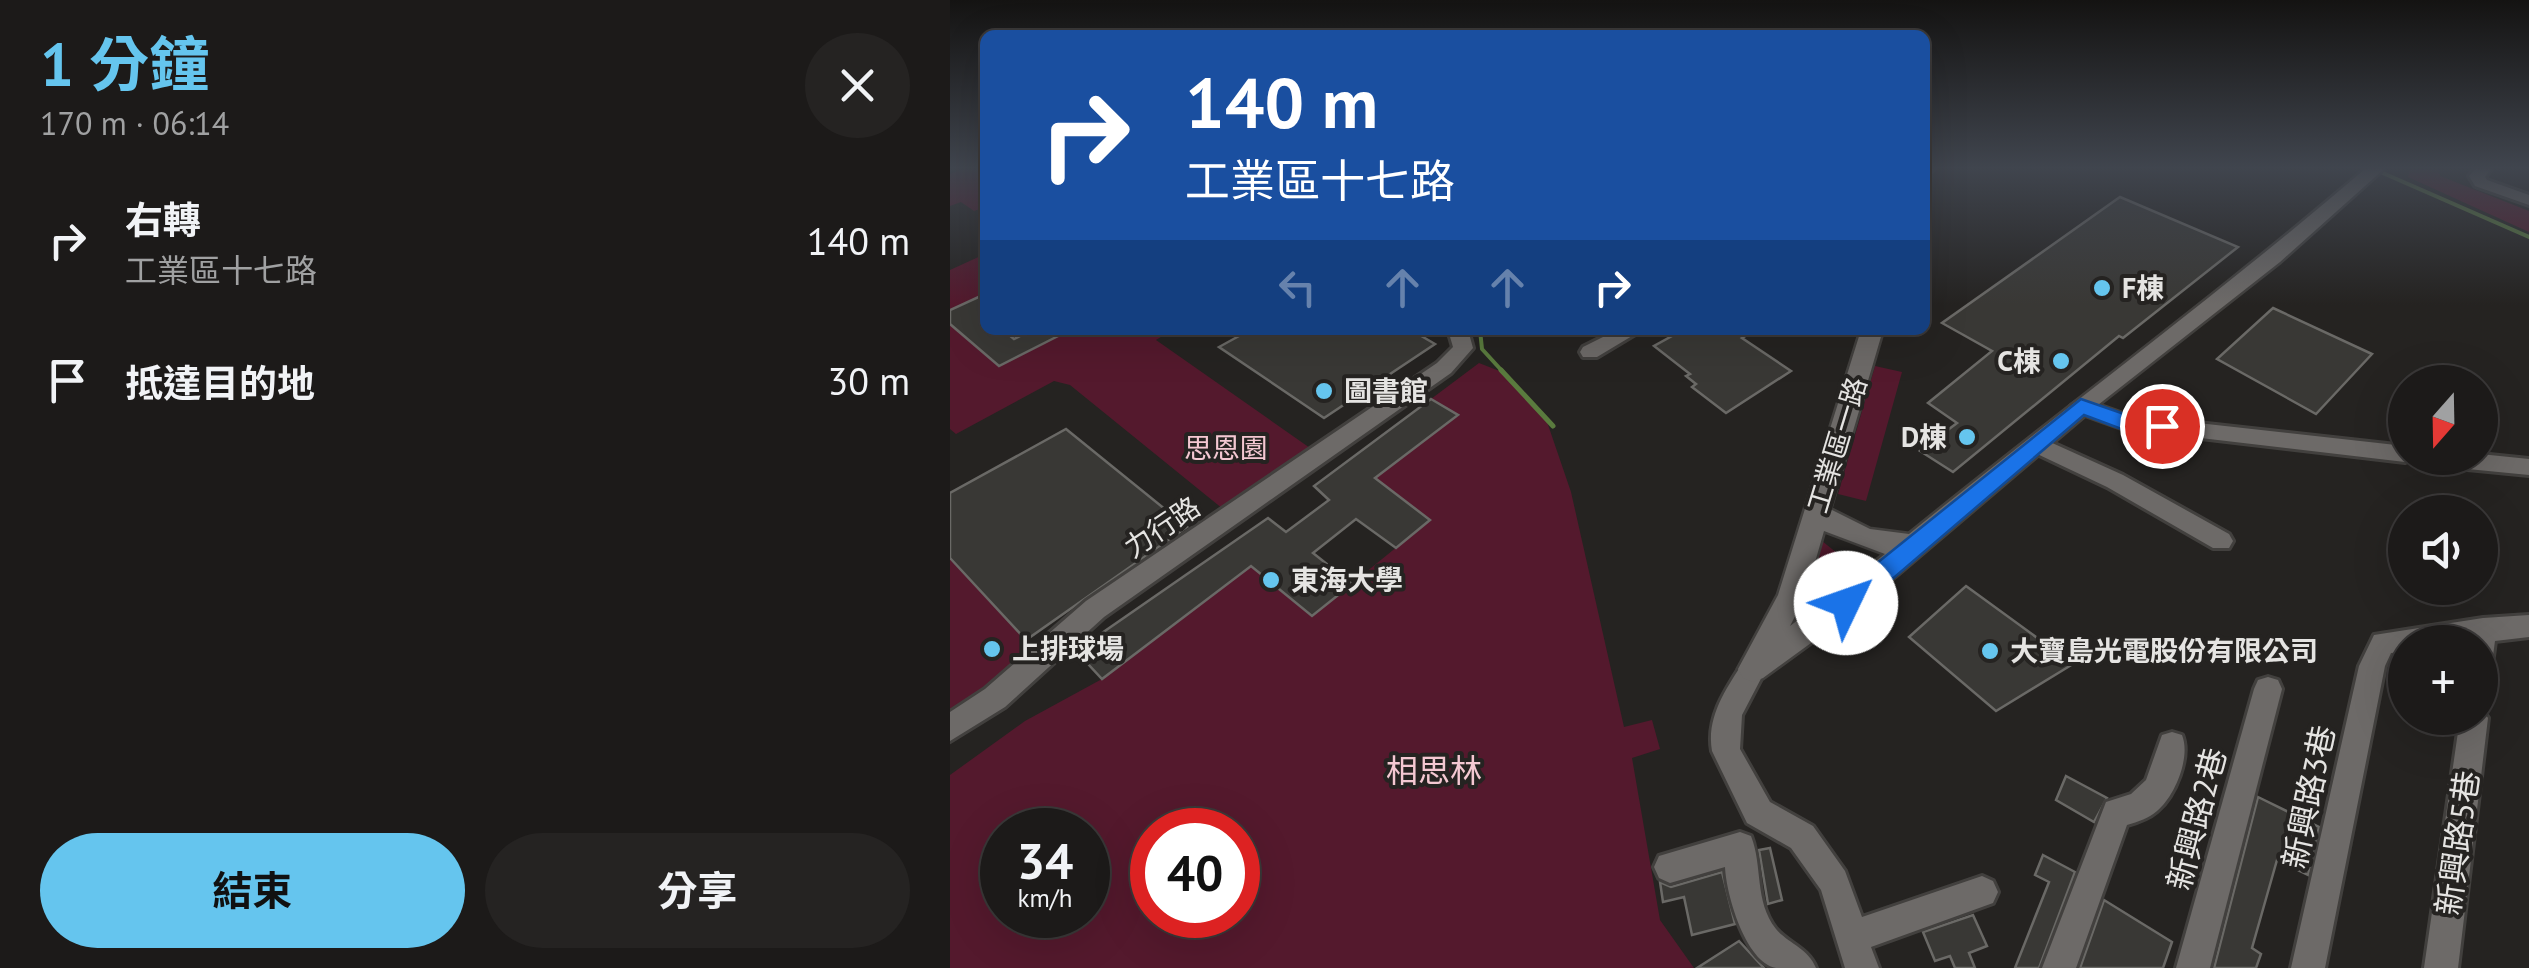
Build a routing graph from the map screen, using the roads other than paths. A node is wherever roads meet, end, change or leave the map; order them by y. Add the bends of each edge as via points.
1 (2323, 214) edge
2 (1622, 335) edge
3 (1870, 335) edge
4 (1460, 339) edge
5 (1590, 352) dead end
6 (2081, 406) junction
7 (2038, 444) junction
8 (2388, 452) edge
9 (2498, 464) edge
10 (2529, 467) edge
11 (1816, 514) junction
12 (2221, 541) dead end
13 (1910, 545) junction
14 (2529, 626) edge
15 (2498, 628) edge
16 (2388, 641) edge
17 (1753, 669) junction
18 (2268, 689) dead end
19 (950, 728) edge
20 (2472, 735) edge
21 (2172, 746) dead end
22 (1758, 812) junction
23 (1740, 848) junction
24 (1670, 867) dead end
25 (1982, 892) dead end
26 (1852, 936) junction
27 (1799, 968) edge
28 (1862, 968) edge
29 (2060, 968) edge
30 (2193, 968) edge
31 (2308, 968) edge
32 (2440, 968) edge

1 - 6 street
2 - 5 street
3 - 11 street, 工業區一路
4 - 19 street, 力行路 via 1429,379 1095,609 996,698
6 - 7 street
6 - 8 street via 2124,422
7 - 12 street
7 - 13 street
9 - 10 street
11 - 13 street via 1888,546
11 - 17 street, 工業區一路 via 1790,597
13 - 17 street via 1846,603
14 - 15 street
16 - 31 street, 新興路3巷 via 2372,666
17 - 22 street via 1722,726 1723,746 1754,792
18 - 30 street, 新興路2巷
20 - 32 street, 新興路5巷
21 - 29 street via 2165,782 2137,810 2117,813
22 - 23 street
22 - 26 street via 1802,837 1834,882
23 - 24 street
23 - 27 street via 1742,890 1764,940
25 - 26 street
26 - 28 street

